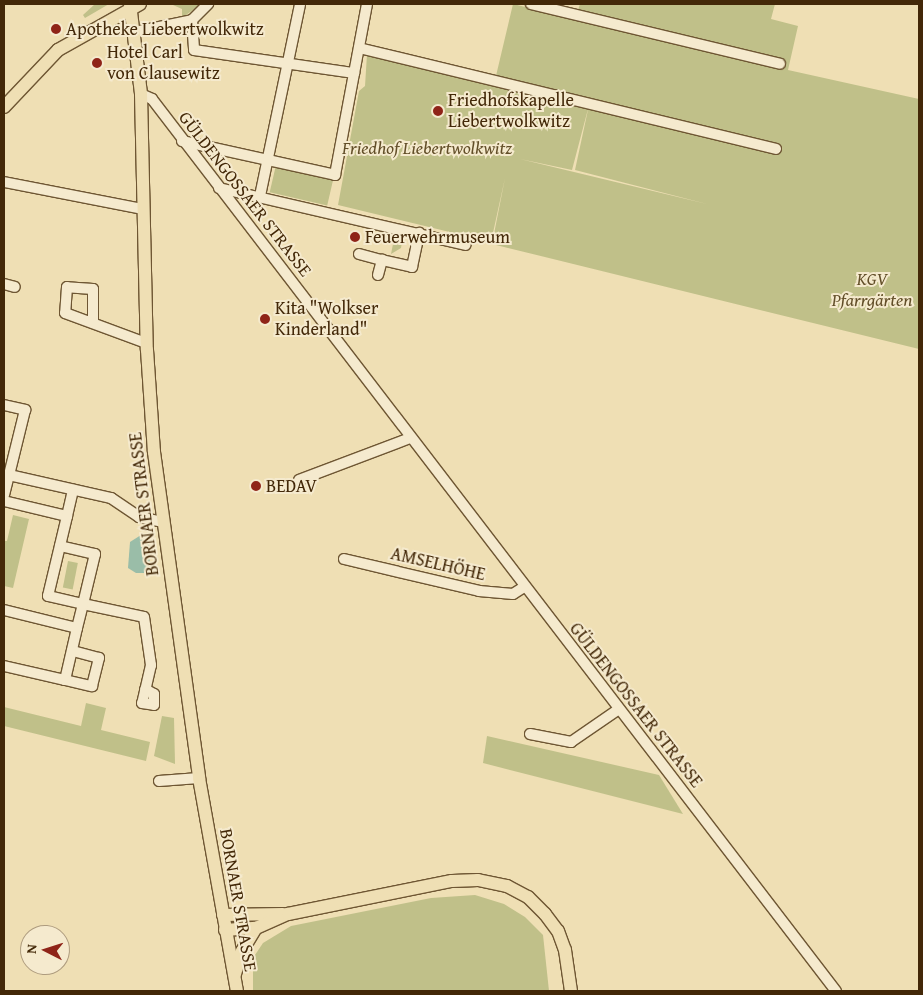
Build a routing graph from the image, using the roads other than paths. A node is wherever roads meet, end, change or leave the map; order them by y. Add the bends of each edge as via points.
1 (208, 4) edge
2 (300, 4) edge
3 (367, 4) edge
4 (133, 5) edge
5 (535, 5) edge
6 (192, 20) junction
7 (140, 31) dead end
8 (358, 48) junction
9 (288, 63) junction
10 (780, 64) dead end
11 (354, 73) junction
12 (141, 94) junction
13 (4, 106) edge
14 (182, 141) junction
15 (776, 149) dead end
16 (268, 161) junction
17 (4, 182) edge
18 (219, 188) junction
19 (260, 196) junction
20 (143, 209) junction
21 (419, 233) junction
22 (465, 245) dead end
23 (359, 254) dead end
24 (382, 260) junction
25 (378, 275) dead end
26 (4, 284) edge
27 (15, 287) dead end
28 (93, 323) dead end
29 (146, 343) junction
30 (4, 404) edge
31 (410, 438) junction
32 (9, 475) junction
33 (299, 480) dead end
34 (73, 490) junction
35 (4, 496) edge
36 (4, 501) edge
37 (67, 516) junction
38 (163, 522) junction
39 (60, 546) junction
40 (344, 559) dead end
41 (524, 587) junction
42 (83, 604) junction
43 (4, 610) edge
44 (77, 628) junction
45 (72, 651) junction
46 (4, 666) edge
47 (65, 680) junction
48 (145, 689) dead end
49 (619, 709) junction
50 (530, 734) dead end
51 (199, 778) junction
52 (159, 782) dead end
53 (288, 914) junction
54 (223, 915) junction
55 (256, 928) junction
56 (226, 930) junction
57 (234, 976) junction
58 (237, 991) edge
59 (571, 991) edge
60 (836, 991) edge

1 - 6 street
2 - 9 street
3 - 8 street
4 - 12 main road, BORNAER STRASSE
4 - 13 main road via 58,50
5 - 10 street
6 - 7 street
6 - 9 street via 194,50
8 - 11 street
8 - 15 street
9 - 11 street
9 - 16 street
11 - 16 street via 335,175
12 - 14 street, GÜLDENGOSSAER STRASSE via 152,99
12 - 20 main road, BORNAER STRASSE
14 - 16 street
14 - 18 street, GÜLDENGOSSAER STRASSE
16 - 19 street
17 - 20 street
18 - 19 street
18 - 31 street, GÜLDENGOSSAER STRASSE
19 - 21 street
20 - 29 main road, BORNAER STRASSE
21 - 22 street
21 - 24 street via 412,267
23 - 24 street
24 - 25 street
26 - 27 street
28 - 29 street
29 - 38 main road, BORNAER STRASSE
30 - 32 street via 25,410
31 - 33 street
31 - 41 street, GÜLDENGOSSAER STRASSE
32 - 34 street
32 - 35 street
34 - 37 street
34 - 38 street via 111,498 139,517
36 - 37 street
37 - 39 street
38 - 51 main road, BORNAER STRASSE
39 - 42 street via 48,596
39 - 42 street via 95,554
40 - 41 street, AMSELHÖHE via 479,591 513,594
41 - 49 street, GÜLDENGOSSAER STRASSE
42 - 44 street
42 - 48 street via 144,618 150,665
43 - 44 street
44 - 45 street
45 - 47 street
45 - 47 street via 99,658 92,686
46 - 47 street
49 - 50 street via 571,742
49 - 60 street, GÜLDENGOSSAER STRASSE
51 - 52 street
51 - 54 main road, BORNAER STRASSE
53 - 54 main road
53 - 55 main road
53 - 59 main road via 452,881 478,880 507,886 528,897 558,931 567,958
54 - 56 main road, BORNAER STRASSE
55 - 56 main road
55 - 57 main road via 242,951
56 - 57 main road, BORNAER STRASSE
57 - 58 main road, BORNAER STRASSE

